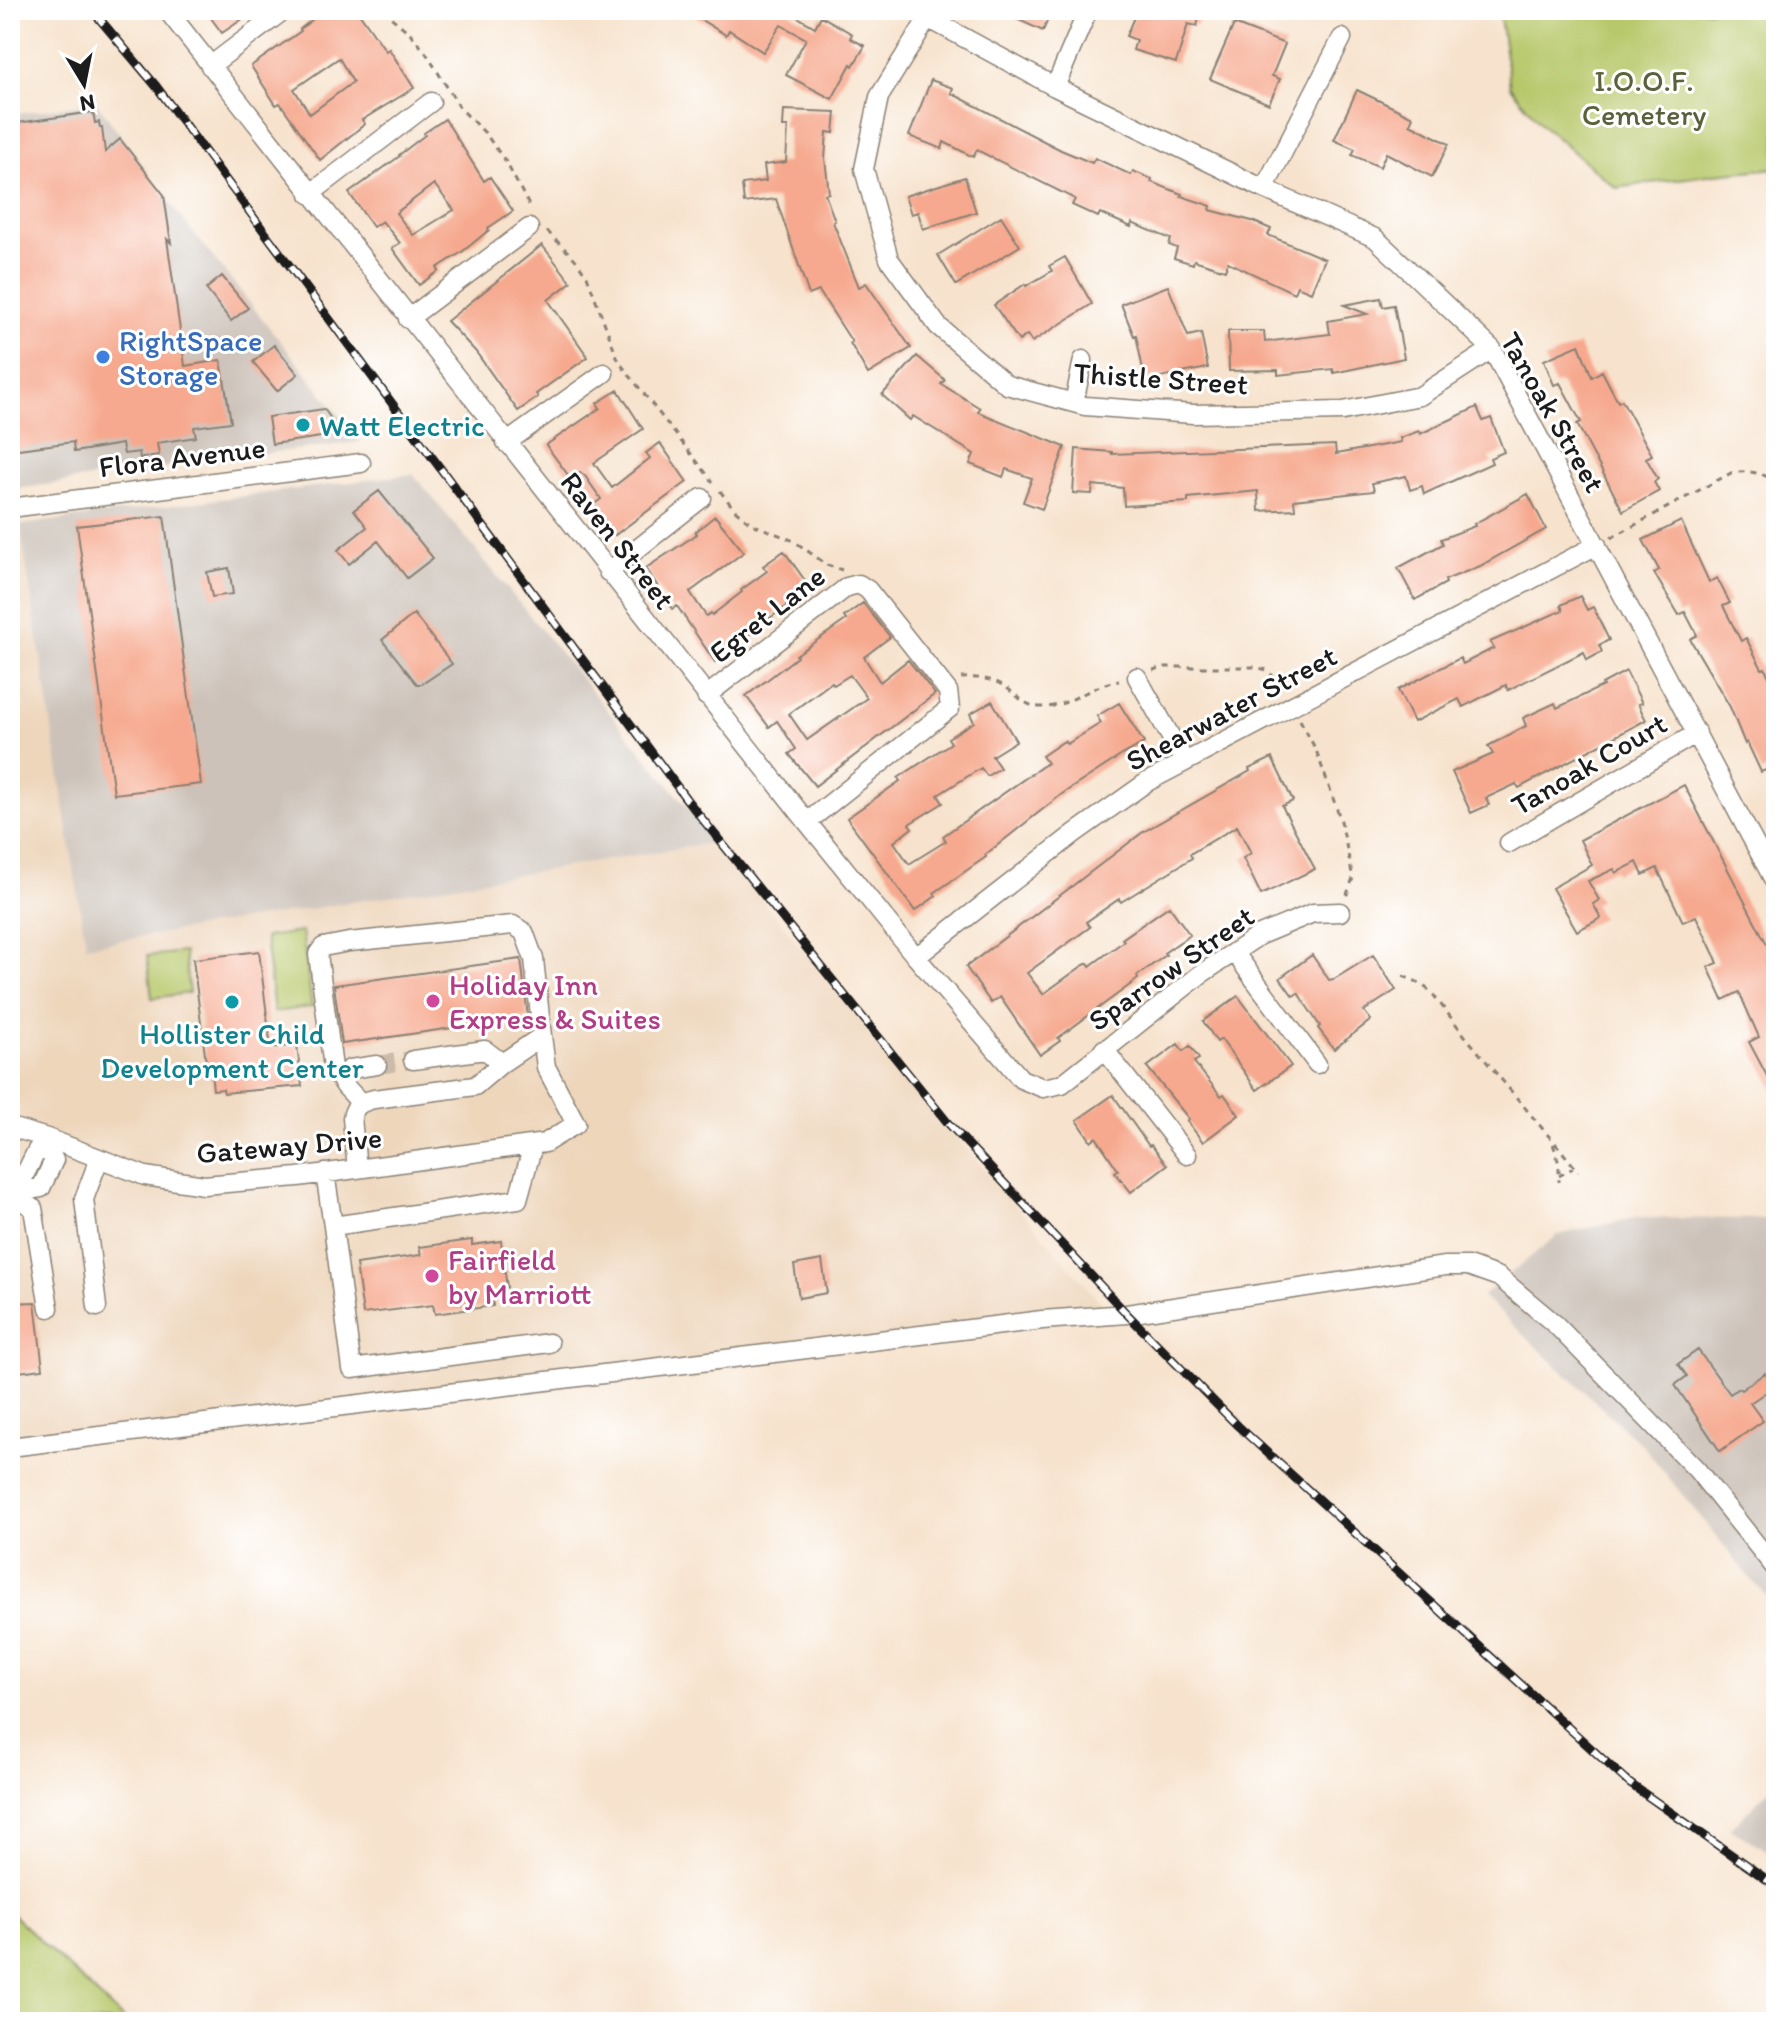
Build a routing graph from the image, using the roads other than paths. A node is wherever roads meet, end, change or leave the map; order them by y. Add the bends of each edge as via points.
1 (167, 10) edge
2 (284, 10) edge
3 (1088, 10) edge
4 (920, 14) edge
5 (1342, 38) dead end
6 (210, 66) junction
7 (1055, 87) junction
8 (431, 102) dead end
9 (1264, 189) junction
10 (310, 194) junction
11 (536, 223) road end
12 (408, 319) junction
13 (1492, 349) junction
14 (1083, 360) dead end
15 (604, 373) dead end
16 (1074, 403) junction
17 (506, 443) junction
18 (361, 463) dead end
19 (702, 498) dead end
20 (10, 508) edge
21 (1597, 545) junction
22 (608, 572) junction
23 (1137, 677) road end
24 (706, 696) junction
25 (1697, 733) junction
26 (1185, 762) junction
27 (807, 822) junction
28 (1509, 843) dead end
29 (1776, 884) edge
30 (1340, 912) road end
31 (1234, 952) junction
32 (916, 957) junction
33 (542, 1036) junction
34 (1104, 1049) junction
35 (413, 1060) tunnel mouth
36 (502, 1063) junction
37 (1317, 1064) dead end
38 (377, 1065) tunnel mouth
39 (340, 1079) junction
40 (1043, 1088) joint
41 (361, 1103) junction
42 (10, 1127) edge
43 (533, 1145) junction
44 (51, 1146) junction
45 (1187, 1155) dead end
46 (99, 1159) junction
47 (357, 1169) junction
48 (325, 1173) junction
49 (20, 1195) edge
50 (333, 1226) junction
51 (97, 1307) dead end
52 (49, 1308) dead end
53 (549, 1343) dead end
54 (10, 1447) edge
55 (1776, 1569) edge

1 - 6 street, Raven Street
2 - 6 street
3 - 7 street
4 - 7 street, Tanoak Street
4 - 16 street, Thistle Street via 879,97 864,169 889,259 938,326 1007,385
5 - 9 street
6 - 10 street, Raven Street
7 - 9 street, Tanoak Street
8 - 10 street
9 - 13 street, Tanoak Street via 1375,238
10 - 12 street, Raven Street
11 - 12 street
12 - 17 street, Raven Street
13 - 16 street, Thistle Street via 1420,396 1343,411 1193,414
13 - 21 street, Tanoak Street
14 - 16 street
15 - 17 street
17 - 22 street, Raven Street
18 - 20 street, Flora Avenue
19 - 22 street
21 - 25 street, Tanoak Street
21 - 26 street, Shearwater Street
22 - 24 street, Raven Street
23 - 26 street
24 - 27 street, Raven Street
24 - 27 street, Egret Lane via 847,587 859,584 868,590 940,680 950,696 950,708
25 - 28 street, Tanoak Court
25 - 29 street, Tanoak Street
26 - 32 street, Shearwater Street via 1075,833
27 - 32 street, Raven Street
30 - 31 street, Sparrow Street via 1313,913 1288,922
31 - 34 street, Sparrow Street
31 - 37 street
32 - 40 street, Raven Street via 1021,1079
33 - 36 street
33 - 39 street via 534,959 524,932 513,925 323,947 318,954 333,1068
33 - 43 street, Gateway Drive via 546,1067 576,1124
34 - 40 street, Sparrow Street via 1062,1084
34 - 45 street
35 - 36 street via 485,1050
36 - 41 street via 475,1086
38 - 39 street via 350,1069
39 - 41 street
41 - 47 street via 352,1118
42 - 44 street, Gateway Drive
43 - 47 street, Gateway Drive
43 - 50 street via 518,1199
44 - 46 street, Gateway Drive
44 - 49 street via 37,1150
46 - 48 street, Gateway Drive via 145,1176 204,1185
46 - 51 street via 84,1199
47 - 48 street, Gateway Drive
48 - 50 street
49 - 52 street via 33,1208
50 - 53 street via 352,1369
54 - 55 street via 1042,1320 1127,1314 1468,1266 1499,1277 1556,1325 1697,1470

